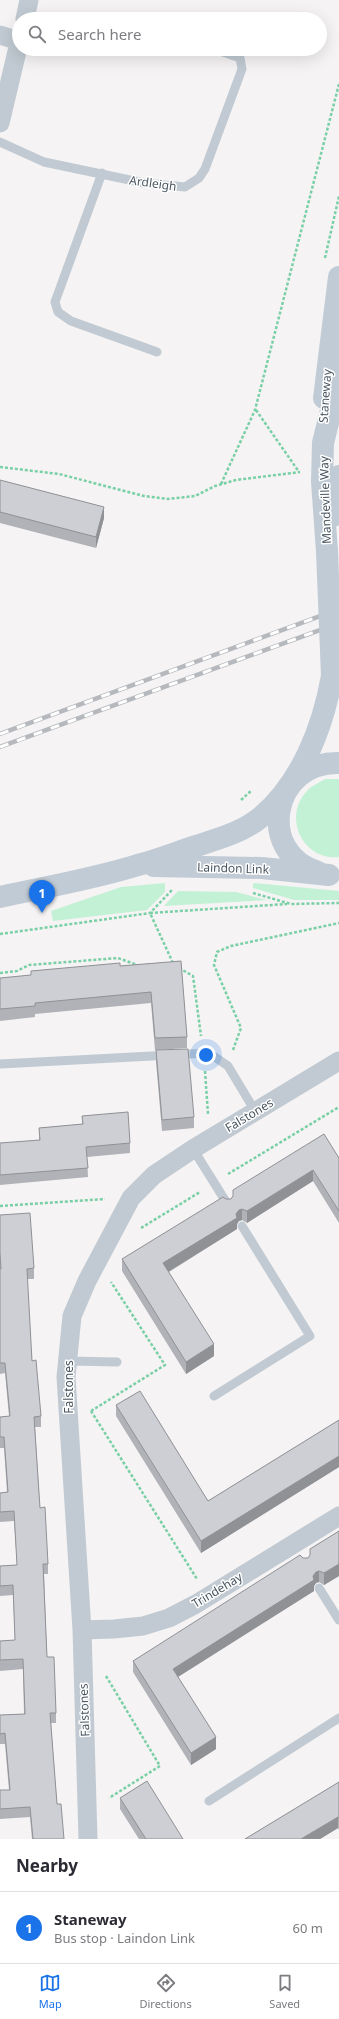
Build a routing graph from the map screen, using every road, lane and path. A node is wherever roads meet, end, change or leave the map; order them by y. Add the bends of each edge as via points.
1 (29, 0) edge
2 (26, 12) edge
3 (0, 35) edge
4 (12, 39) edge
5 (16, 56) edge
6 (234, 56) edge
7 (339, 84) edge
8 (0, 123) edge
9 (0, 142) edge
10 (102, 173) junction
11 (339, 277) edge
12 (157, 352) dead end
13 (339, 378) edge
14 (255, 410) junction
15 (323, 443) junction
16 (0, 467) edge
17 (299, 472) junction
18 (305, 472) dead end
19 (339, 476) edge
20 (221, 484) junction
21 (327, 551) junction
22 (332, 676) junction
23 (339, 709) edge
24 (339, 763) edge
25 (289, 785) junction
26 (256, 787) dead end
27 (240, 802) dead end
28 (137, 865) junction
29 (334, 875) edge
30 (174, 887) dead end
31 (252, 892) dead end
32 (0, 897) edge
33 (339, 903) edge
34 (291, 904) junction
35 (150, 912) junction
36 (339, 923) edge
37 (0, 934) edge
38 (174, 965) junction
39 (168, 966) edge
40 (142, 967) edge
41 (0, 973) edge
42 (204, 1053) junction
43 (339, 1061) edge
44 (0, 1064) edge
45 (227, 1066) junction
46 (339, 1108) edge
47 (255, 1111) junction
48 (208, 1116) dead end
49 (193, 1149) junction
50 (215, 1183) junction
51 (131, 1198) junction
52 (228, 1205) edge
53 (0, 1206) edge
54 (242, 1226) dead end
55 (141, 1228) dead end
56 (108, 1277) dead end
57 (68, 1361) junction
58 (118, 1362) dead end
59 (214, 1396) dead end
60 (88, 1405) dead end
61 (91, 1411) junction
62 (339, 1516) edge
63 (199, 1583) dead end
64 (319, 1588) dead end
65 (339, 1620) edge
66 (82, 1630) junction
67 (103, 1672) dead end
68 (339, 1718) edge
69 (104, 1801) dead end
70 (209, 1801) dead end
71 (88, 1839) edge

1 - 2 street
3 - 4 street
5 - 8 street
6 - 10 lane, Ardleigh via 240,58 242,69 205,169 199,178 185,187 144,184
7 - 14 path
9 - 10 lane, Ardleigh via 44,162
10 - 12 lane via 55,302 58,312 71,320
11 - 15 main road, Staneway via 327,369
13 - 15 main road, Mandeville Way
14 - 17 path
14 - 20 path
15 - 21 main road, Mandeville Way via 322,482
16 - 20 path via 59,474 144,496 168,499 195,496
17 - 18 path
17 - 20 path
19 - 21 main road, Mandeville Way
21 - 22 main road, Mandeville Way, bridge
22 - 23 main road, Mandeville Way
22 - 25 main road, Mandeville Way via 327,707 318,732
24 - 25 main road via 315,766
25 - 28 main road, Laindon Link via 274,804 249,826
25 - 29 main road via 280,803 281,837 298,862 312,870
26 - 27 path
28 - 29 main road, Laindon Link via 262,868
28 - 32 main road, Laindon Link
30 - 35 path
31 - 34 path
33 - 34 path
34 - 35 path
35 - 37 path
35 - 38 path
36 - 45 path via 231,946 218,952 214,965 241,1028
38 - 39 path
38 - 42 path via 193,976
40 - 41 path via 118,958 29,965 17,972
42 - 44 lane
42 - 45 lane via 209,1053
42 - 48 path
43 - 47 street, Falstones
45 - 47 lane
46 - 50 path
47 - 49 street, Falstones
49 - 50 lane
49 - 51 street, Falstones via 154,1175
50 - 52 lane
50 - 55 path
51 - 53 path
51 - 57 street, Falstones via 87,1281 72,1316
54 - 59 lane via 310,1336
56 - 61 path via 165,1365
57 - 58 lane
57 - 66 street, Falstones via 66,1377
60 - 61 path
61 - 63 path
62 - 66 street, Trindehay via 294,1547 169,1618 143,1626
64 - 65 lane
66 - 71 street, Falstones
67 - 69 path via 160,1766
68 - 70 lane

